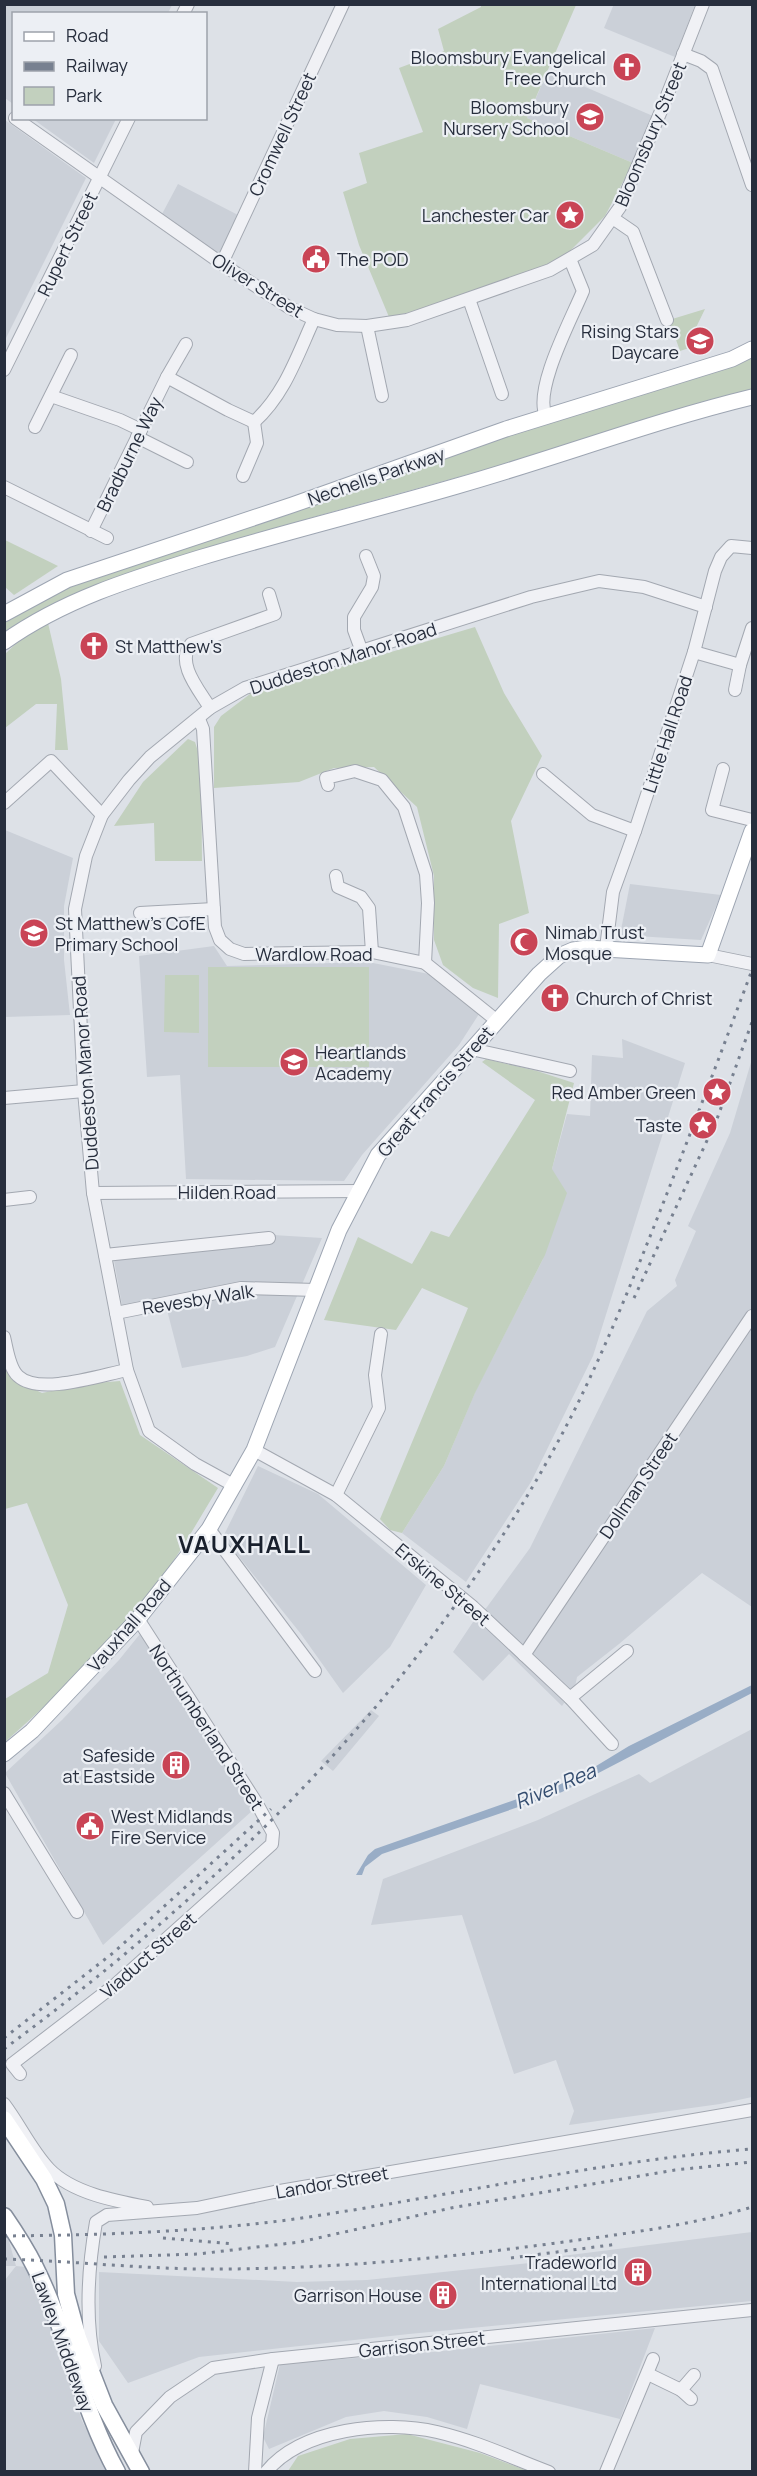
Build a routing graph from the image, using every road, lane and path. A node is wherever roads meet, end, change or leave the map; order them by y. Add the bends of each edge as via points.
1 (343, 4) edge
2 (703, 4) edge
3 (683, 54) junction
4 (17, 120) edge
5 (128, 120) edge
6 (100, 178) junction
7 (753, 185) edge
8 (614, 219) junction
9 (570, 259) junction
10 (222, 263) junction
11 (469, 299) junction
12 (314, 319) junction
13 (667, 320) dead end
14 (367, 326) junction
15 (186, 344) dead end
16 (753, 349) edge
17 (71, 355) dead end
18 (4, 370) edge
19 (166, 377) junction
20 (502, 393) dead end
21 (51, 396) junction
22 (382, 396) dead end
23 (753, 397) edge
24 (546, 416) junction
25 (254, 422) junction
26 (35, 428) dead end
27 (139, 434) junction
28 (187, 462) dead end
29 (243, 476) dead end
30 (4, 487) edge
31 (91, 531) junction
32 (107, 538) dead end
33 (753, 548) edge
34 (366, 556) dead end
35 (270, 594) dead end
36 (706, 607) junction
37 (4, 614) edge
38 (753, 628) edge
39 (4, 642) edge
40 (694, 651) junction
41 (362, 652) junction
42 (740, 665) junction
43 (735, 690) dead end
44 (210, 708) junction
45 (198, 718) junction
46 (723, 769) dead end
47 (543, 774) dead end
48 (326, 778) dead end
49 (4, 803) edge
50 (102, 815) junction
51 (753, 820) edge
52 (635, 831) junction
53 (753, 831) edge
54 (336, 886) dead end
55 (214, 909) junction
56 (140, 913) dead end
57 (606, 948) junction
58 (372, 952) junction
59 (716, 956) junction
60 (425, 963) junction
61 (753, 964) edge
62 (496, 1020) junction
63 (471, 1049) junction
64 (570, 1071) dead end
65 (84, 1091) junction
66 (4, 1098) edge
67 (360, 1191) junction
68 (93, 1193) junction
69 (30, 1197) dead end
70 (4, 1200) edge
71 (269, 1238) dead end
72 (105, 1255) junction
73 (316, 1290) junction
74 (116, 1313) junction
75 (753, 1316) edge
76 (381, 1334) dead end
77 (4, 1337) edge
78 (127, 1370) junction
79 (254, 1450) junction
80 (235, 1486) junction
81 (336, 1496) junction
82 (209, 1529) junction
83 (138, 1619) junction
84 (627, 1651) dead end
85 (524, 1655) junction
86 (315, 1671) dead end
87 (570, 1698) junction
88 (612, 1744) dead end
89 (4, 1754) edge
90 (4, 1793) edge
91 (273, 1836) joint
92 (77, 1912) dead end
93 (16, 2069) dead end
94 (4, 2104) edge
95 (753, 2110) edge
96 (4, 2119) edge
97 (165, 2211) junction
98 (4, 2216) edge
99 (753, 2310) edge
100 (273, 2359) junction
101 (653, 2359) dead end
102 (648, 2374) junction
103 (694, 2375) dead end
104 (681, 2390) junction
105 (691, 2399) dead end
106 (104, 2405) junction
107 (132, 2452) junction
108 (117, 2472) edge
109 (141, 2472) edge
110 (255, 2472) edge
111 (266, 2472) edge
112 (549, 2472) edge
113 (606, 2472) edge

1 - 10 street, Cromwell Street
2 - 3 street, Bloomsbury Street
3 - 7 street via 712,69
3 - 8 street, Bloomsbury Street
4 - 6 street, Oliver Street
5 - 6 street, Rupert Street
6 - 10 street, Oliver Street
6 - 18 street, Rupert Street
8 - 9 street, Bloomsbury Street via 593,245
8 - 13 street via 633,232
9 - 11 street, Oliver Street via 546,272
9 - 24 street via 583,291 552,364 544,393
10 - 12 street, Oliver Street via 290,308
11 - 14 street, Oliver Street via 418,318
11 - 20 street
12 - 14 street, Oliver Street
12 - 25 street via 282,389
14 - 22 street
15 - 19 street, Bradburne Way
16 - 24 main road, Nechells Parkway via 732,359
17 - 21 street
19 - 25 street, Bradburne Way
19 - 27 street, Bradburne Way
21 - 26 street
21 - 27 street via 120,420
23 - 39 main road, Nechells Parkway via 457,487 165,568 88,596 34,621
24 - 37 main road, Nechells Parkway via 67,580
25 - 29 street via 257,443
27 - 28 street
27 - 31 street, Bradburne Way
30 - 31 street
31 - 32 street
33 - 36 street, Little Hall Road via 731,546 726,551 715,571
34 - 41 street via 379,574 354,617
35 - 44 street via 276,619 187,649 186,666
36 - 40 street, Little Hall Road
36 - 41 street, Duddeston Manor Road via 644,587 599,581 531,597
38 - 42 street
40 - 42 street
40 - 52 street, Little Hall Road
41 - 44 street, Duddeston Manor Road via 245,688
42 - 43 street
44 - 45 street, Duddeston Manor Road
45 - 50 street, Duddeston Manor Road via 149,759
45 - 55 street, Wardlow Road via 203,729
46 - 51 street via 712,810
47 - 52 street via 592,815
48 - 60 street via 355,771 382,780 404,807 426,874
49 - 50 street via 51,760
50 - 65 street, Duddeston Manor Road via 86,856 75,909
52 - 57 street, Little Hall Road via 613,892
53 - 59 main road
54 - 58 street via 361,897 369,908
55 - 56 street via 153,906
55 - 58 street, Wardlow Road via 220,940 244,954
57 - 59 main road, Great Francis Street
57 - 62 main road, Great Francis Street via 573,950 559,956
58 - 60 street, Wardlow Road
59 - 61 street
60 - 62 street, Wardlow Road
62 - 63 main road, Great Francis Street
63 - 64 street
63 - 67 main road, Great Francis Street via 378,1155
65 - 66 street
65 - 68 street, Duddeston Manor Road
67 - 68 street, Hilden Road
67 - 73 main road, Great Francis Street via 339,1230
68 - 72 street, Duddeston Manor Road
69 - 70 street
71 - 72 street
72 - 74 street, Duddeston Manor Road
73 - 74 street, Revesby Walk via 241,1288
73 - 79 main road, Great Francis Street
74 - 78 street, Duddeston Manor Road
75 - 85 street, Dollman Street
76 - 81 street via 375,1375 379,1408
77 - 78 street via 18,1376 33,1384 48,1385
78 - 80 street, Duddeston Manor Road via 149,1431 195,1464
79 - 80 main road, Vauxhall Road
79 - 81 street, Erskine Street
80 - 82 main road, Vauxhall Road
81 - 85 street, Erskine Street via 473,1607
82 - 83 main road, Vauxhall Road
82 - 86 street
83 - 89 main road, Vauxhall Road via 32,1731
83 - 91 street, Northumberland Street via 256,1802
84 - 87 street
85 - 87 street, Erskine Street
87 - 88 street, Erskine Street
90 - 92 street
91 - 93 street, Viaduct Street via 270,1847
94 - 97 street via 44,2163 61,2178 88,2191
95 - 97 street, Landor Street
96 - 106 highway, Lawley Middleway via 56,2204 63,2235 68,2304
97 - 106 street, Landor Street via 114,2214 96,2222 90,2344
98 - 108 highway, Lawley Middleway via 36,2268 97,2434
99 - 100 street, Garrison Street
100 - 107 street, Garrison Street via 213,2368 170,2397 136,2432
100 - 110 street via 258,2418
101 - 102 street
102 - 104 street
102 - 113 street
103 - 104 street
104 - 105 street
106 - 107 highway, Lawley Middleway
107 - 109 highway, Lawley Middleway
111 - 112 street via 307,2441 382,2427 437,2432

